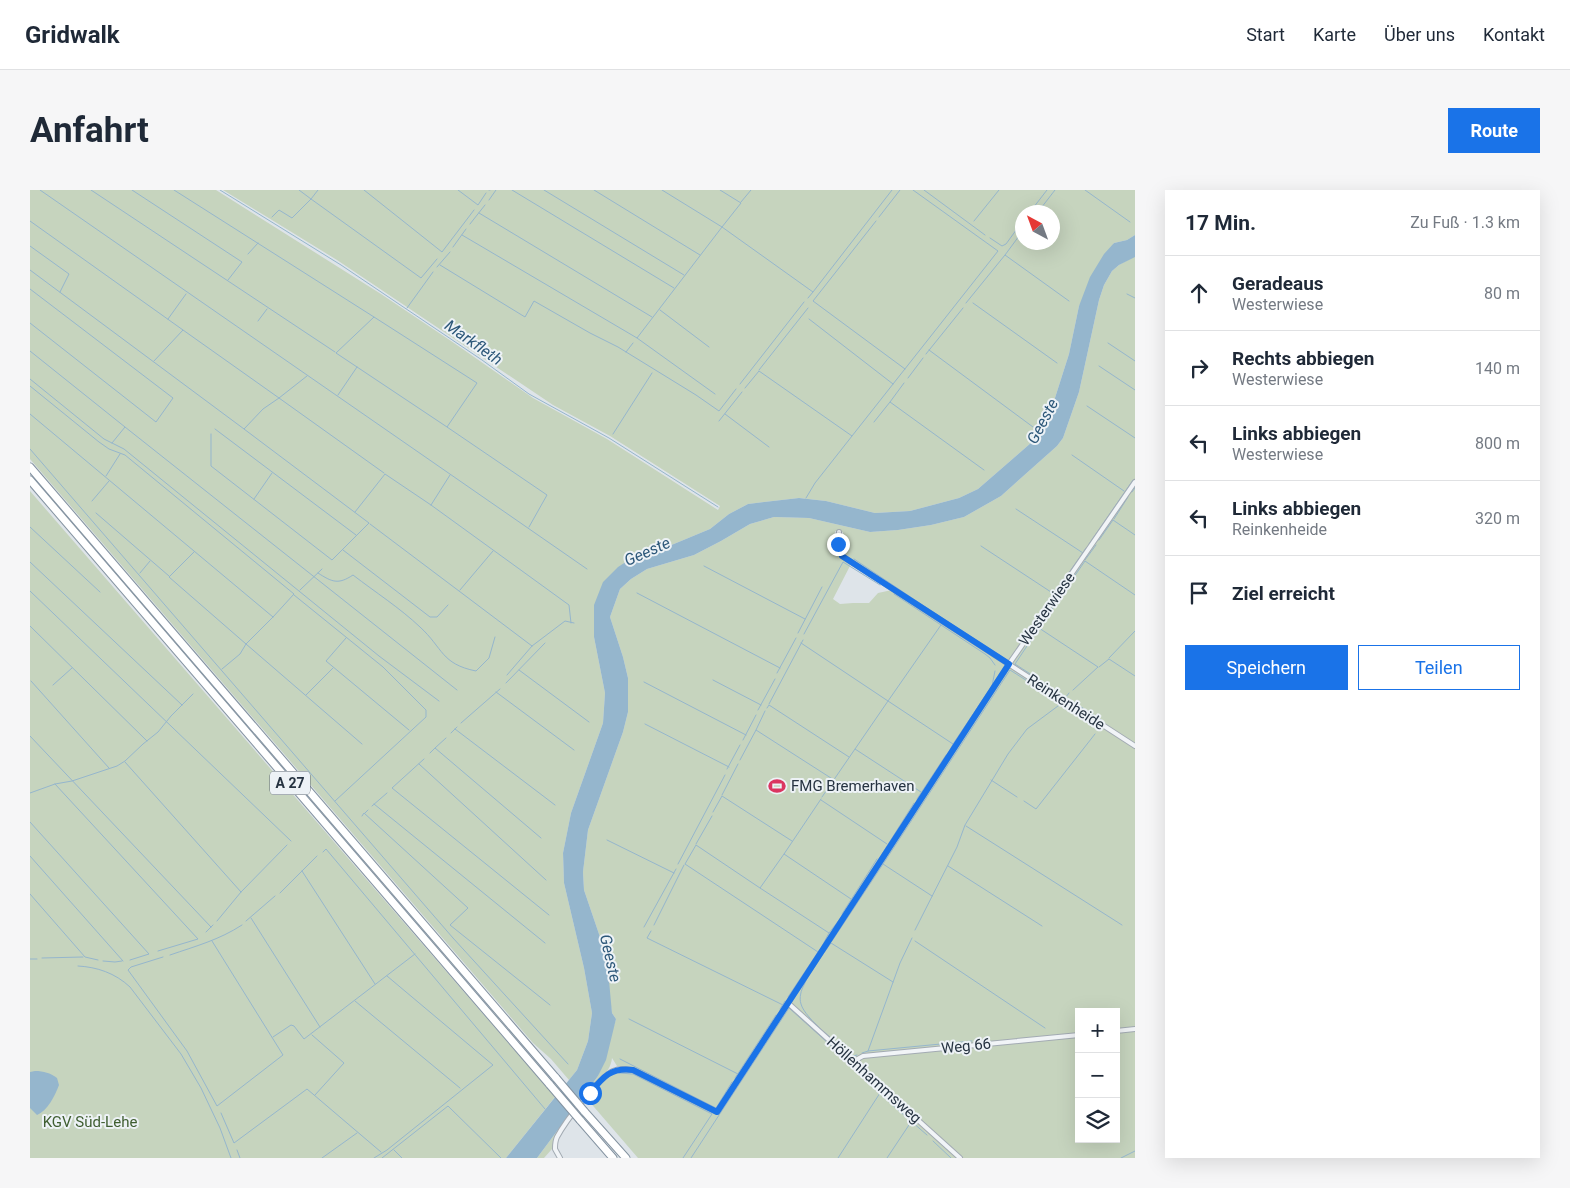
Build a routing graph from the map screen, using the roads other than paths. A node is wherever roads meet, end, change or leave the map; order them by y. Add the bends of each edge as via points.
1 (30, 467) edge
2 (30, 480) edge
3 (1135, 482) edge
4 (839, 532) dead end
5 (1009, 664) junction
6 (1135, 746) edge
7 (788, 1003) junction
8 (1135, 1029) edge
9 (1120, 1031) edge
10 (1075, 1035) edge
11 (854, 1061) junction
12 (560, 1158) edge
13 (613, 1158) edge
14 (626, 1158) edge
15 (960, 1158) edge

1 - 14 highway, A 27, bridge
2 - 13 highway, A 27, bridge
3 - 5 street, Westerwiese
4 - 5 street, Reinkenheide via 842,556
5 - 6 street, Reinkenheide
5 - 7 street, Westerwiese
7 - 11 street, Höllenhammsweg
7 - 12 street, Westerwiese via 717,1112 633,1070 616,1070 601,1079 556,1138 554,1149
8 - 9 street
10 - 11 street, Weg 66 via 863,1056
11 - 15 street, Höllenhammsweg

